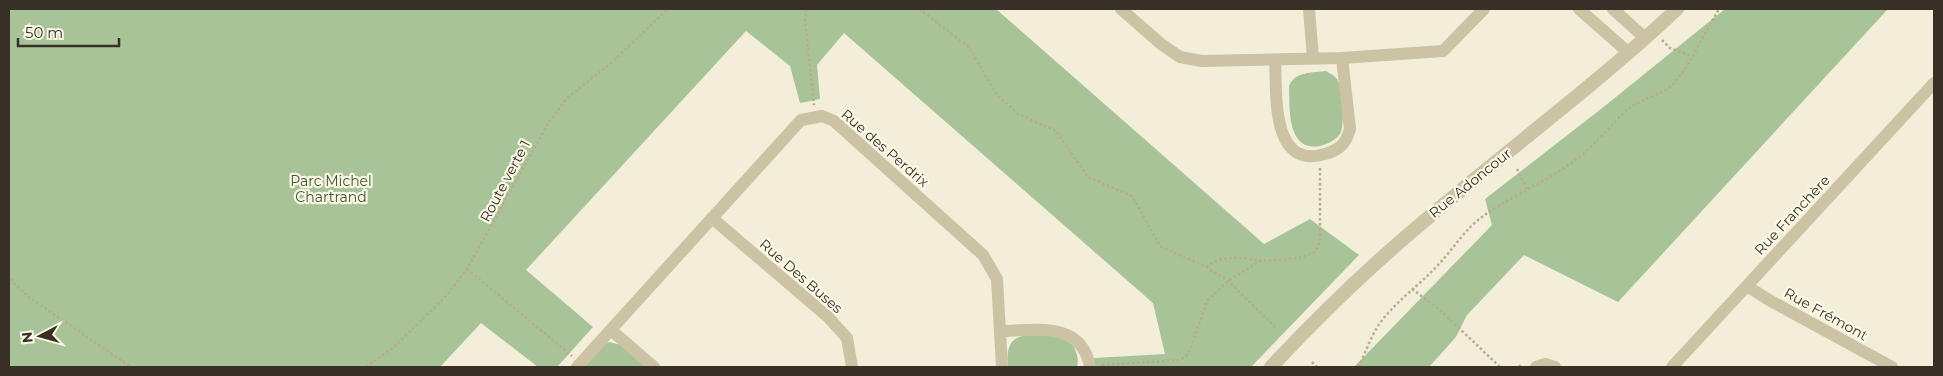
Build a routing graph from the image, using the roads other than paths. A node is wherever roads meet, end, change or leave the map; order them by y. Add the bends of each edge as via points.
1 (1122, 9) edge
2 (1309, 9) edge
3 (1484, 9) edge
4 (1579, 9) edge
5 (1614, 9) edge
6 (1677, 9) edge
7 (1645, 38) junction
8 (1629, 53) junction
9 (1313, 58) junction
10 (1342, 58) junction
11 (1275, 60) junction
12 (1934, 84) edge
13 (712, 218) junction
14 (1747, 286) junction
15 (611, 330) junction
16 (1001, 331) junction
17 (578, 365) edge
18 (654, 367) edge
19 (852, 367) edge
20 (1002, 367) edge
21 (1090, 367) edge
22 (1271, 367) edge
23 (1536, 367) edge
24 (1555, 367) edge
25 (1672, 367) edge
26 (1892, 367) edge

1 - 11 street via 1180,57 1202,61
2 - 9 street
3 - 10 street via 1443,51
4 - 8 street
5 - 7 street
6 - 7 street, Rue Adoncour
7 - 8 street, Rue Adoncour
8 - 22 street, Rue Adoncour via 1415,228
9 - 10 street
9 - 11 street
10 - 11 street via 1350,130 1347,141 1337,151 1320,156 1300,154 1288,146 1280,128
12 - 14 street, Rue Franchère
13 - 15 street
13 - 16 street, Rue des Perdrix via 801,120 822,116 834,121 984,254 997,279
13 - 19 street, Rue Des Buses via 828,317 847,338
14 - 25 street, Rue Franchère
14 - 26 street, Rue Frémont
15 - 17 street
15 - 18 street
16 - 20 street, Rue des Perdrix
16 - 21 street via 1054,330 1073,336 1083,347
23 - 24 street via 1546,364

